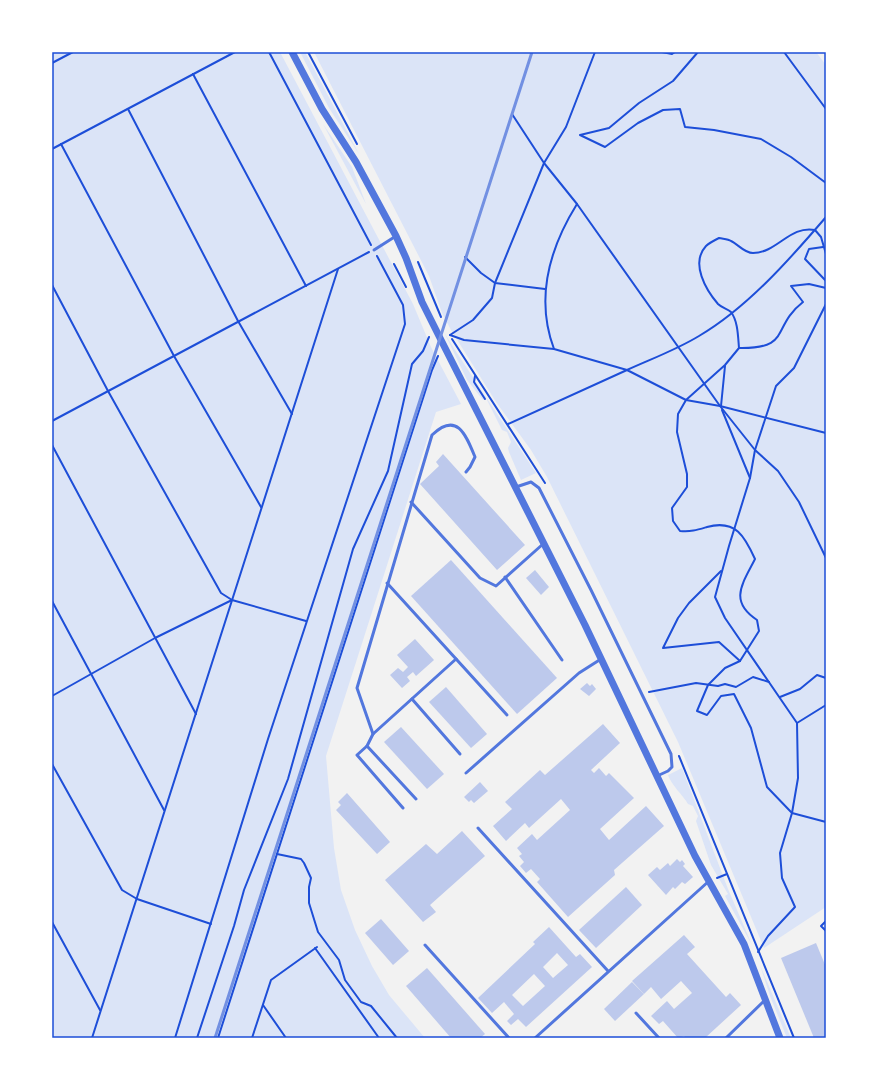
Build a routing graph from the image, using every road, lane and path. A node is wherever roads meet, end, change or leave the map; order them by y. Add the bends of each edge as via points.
1 (73, 52) edge
2 (235, 52) edge
3 (269, 52) edge
4 (292, 52) edge
5 (308, 52) edge
6 (595, 52) edge
7 (662, 52) edge
8 (675, 52) edge
9 (698, 52) edge
10 (784, 52) edge
11 (52, 63) edge
12 (193, 74) junction
13 (128, 109) junction
14 (826, 109) edge
15 (512, 114) dead end
16 (61, 144) junction
17 (358, 146) dead end
18 (52, 149) edge
19 (544, 163) junction
20 (826, 183) edge
21 (577, 204) junction
22 (826, 217) edge
23 (815, 230) junction
24 (396, 236) junction
25 (823, 247) junction
26 (374, 250) junction
27 (826, 254) edge
28 (465, 257) dead end
29 (338, 269) junction
30 (826, 281) edge
31 (495, 283) junction
32 (52, 285) edge
33 (306, 286) junction
34 (826, 288) edge
35 (545, 289) junction
36 (826, 304) edge
37 (731, 312) junction
38 (238, 322) junction
39 (430, 337) dead end
40 (678, 347) junction
41 (738, 348) junction
42 (554, 349) junction
43 (174, 356) junction
44 (439, 356) dead end
45 (725, 365) junction
46 (627, 370) junction
47 (475, 376) dead end
48 (704, 384) junction
49 (108, 391) junction
50 (485, 399) dead end
51 (686, 400) junction
52 (720, 406) junction
53 (292, 414) junction
54 (766, 418) junction
55 (52, 421) edge
56 (508, 424) dead end
57 (826, 433) edge
58 (52, 444) edge
59 (755, 450) junction
60 (466, 472) dead end
61 (750, 478) junction
62 (515, 487) junction
63 (411, 502) junction
64 (262, 508) junction
65 (735, 527) junction
66 (543, 544) junction
67 (826, 558) edge
68 (722, 570) junction
69 (505, 577) junction
70 (387, 583) junction
71 (232, 600) junction
72 (52, 601) edge
73 (307, 621) junction
74 (155, 638) junction
75 (748, 650) junction
76 (456, 659) junction
77 (601, 659) junction
78 (562, 660) dead end
79 (740, 661) junction
80 (90, 674) junction
81 (826, 678) edge
82 (770, 682) junction
83 (708, 685) junction
84 (648, 692) dead end
85 (52, 696) edge
86 (780, 697) junction
87 (412, 699) junction
88 (826, 705) edge
89 (196, 714) junction
90 (507, 715) dead end
91 (797, 723) junction
92 (373, 734) junction
93 (367, 746) junction
94 (460, 754) dead end
95 (52, 764) edge
96 (466, 773) dead end
97 (657, 776) junction
98 (416, 799) dead end
99 (403, 808) dead end
100 (164, 810) junction
101 (792, 814) junction
102 (826, 822) edge
103 (478, 828) dead end
104 (277, 854) junction
105 (709, 881) junction
106 (137, 899) junction
107 (826, 921) edge
108 (52, 922) edge
109 (211, 924) junction
110 (826, 931) edge
111 (425, 945) dead end
112 (758, 952) dead end
113 (608, 971) junction
114 (765, 1000) junction
115 (262, 1005) junction
116 (100, 1011) junction
117 (636, 1013) dead end
118 (92, 1038) edge
119 (175, 1038) edge
120 (197, 1038) edge
121 (218, 1038) edge
122 (252, 1038) edge
123 (286, 1038) edge
124 (379, 1038) edge
125 (397, 1038) edge
126 (508, 1038) edge
127 (535, 1038) edge
128 (659, 1038) edge
129 (726, 1038) edge
130 (780, 1038) edge

1 - 11 path
2 - 12 path
3 - 26 path
4 - 24 street
5 - 17 path
6 - 19 path via 566,127
7 - 8 path
9 - 20 path via 673,81 609,128 580,135 605,146 638,123 663,110 680,109 684,127 761,139
10 - 14 path
12 - 13 path
12 - 33 path
13 - 16 path
13 - 38 path
15 - 19 path
16 - 18 path
16 - 43 path
19 - 21 path
19 - 31 path
21 - 35 path via 558,237
21 - 40 path
22 - 23 path
23 - 25 path via 821,237
23 - 37 path
23 - 37 path via 806,228 763,251 752,253 731,241 719,238 706,245 700,254 699,266 703,282 720,306
24 - 26 lane
24 - 62 street via 422,302
25 - 27 path
25 - 30 path via 808,249 805,258
26 - 29 path
26 - 73 path via 403,305 405,324
28 - 31 path
29 - 33 path
29 - 53 path
31 - 35 path
31 - 42 path via 492,298 473,320 450,335 464,340
32 - 49 path
33 - 38 path
34 - 41 path via 809,284 791,286 804,302 794,310 777,338 770,345 758,349
35 - 42 path via 544,314
36 - 54 path via 794,368 776,386
37 - 40 path via 700,336
37 - 41 path via 738,331
38 - 43 path
38 - 53 path
39 - 120 path via 412,364 388,470 353,549 288,779 244,890
40 - 46 path
40 - 48 path
41 - 45 path
42 - 46 path
43 - 49 path
43 - 64 path
44 - 104 path via 400,467
45 - 48 path
45 - 52 path
46 - 51 path
46 - 56 path
47 - 50 path via 474,382
48 - 51 path
48 - 52 path
49 - 55 path
49 - 71 path via 221,593
51 - 52 path
51 - 65 path via 678,414 677,432 687,474 687,487 672,508 673,522 680,531 691,532 709,526
52 - 54 path
52 - 59 path
52 - 61 path
53 - 64 path
54 - 57 path
54 - 59 path
58 - 74 path
59 - 61 path
59 - 67 path via 778,471 800,502
60 - 63 lane via 475,457 467,436 454,425 439,428 432,435
61 - 65 path
62 - 66 street
62 - 97 lane via 531,482 539,488 601,609 671,754 672,766
63 - 69 lane via 480,578 496,586
63 - 70 lane
64 - 71 path
65 - 68 path
65 - 75 path via 747,540 755,559 739,593 742,606 746,613 757,620 759,631
66 - 69 lane
66 - 77 street
68 - 75 path via 716,597 725,618
68 - 79 path via 678,618 663,648 719,642
69 - 78 lane
70 - 76 lane
70 - 92 lane via 357,688
71 - 73 path
71 - 74 path
71 - 89 path
72 - 80 path
73 - 109 path
74 - 80 path
74 - 89 path
75 - 79 path
75 - 82 path
76 - 87 lane
76 - 90 lane
77 - 96 lane via 579,674
77 - 97 street
79 - 83 path via 724,668
80 - 85 path
80 - 100 path
81 - 86 path via 817,675 800,689
82 - 83 path via 753,677 736,687 725,684
82 - 86 path
83 - 84 path via 696,683
83 - 101 path via 697,711 707,715 721,696 734,694 751,728 767,787
86 - 91 path
87 - 92 lane
87 - 94 lane
88 - 91 path
89 - 100 path
91 - 101 path via 798,778
92 - 93 lane
93 - 98 lane
93 - 99 lane via 357,754
95 - 106 path via 122,890
97 - 105 street
100 - 106 path
101 - 102 path
101 - 112 path via 780,853 782,878 795,907 768,936
103 - 113 lane
104 - 121 path
104 - 125 path via 304,863 311,878 309,903 318,932 339,960 345,980 361,1002 370,1006
105 - 113 lane
105 - 114 street via 744,944
106 - 109 path
106 - 116 path
107 - 110 path via 821,926
108 - 116 path
109 - 119 path
111 - 126 lane
113 - 127 lane
114 - 129 lane
114 - 130 street
115 - 122 path
115 - 123 path
115 - 124 path via 271,980 316,948
116 - 118 path
117 - 128 lane

